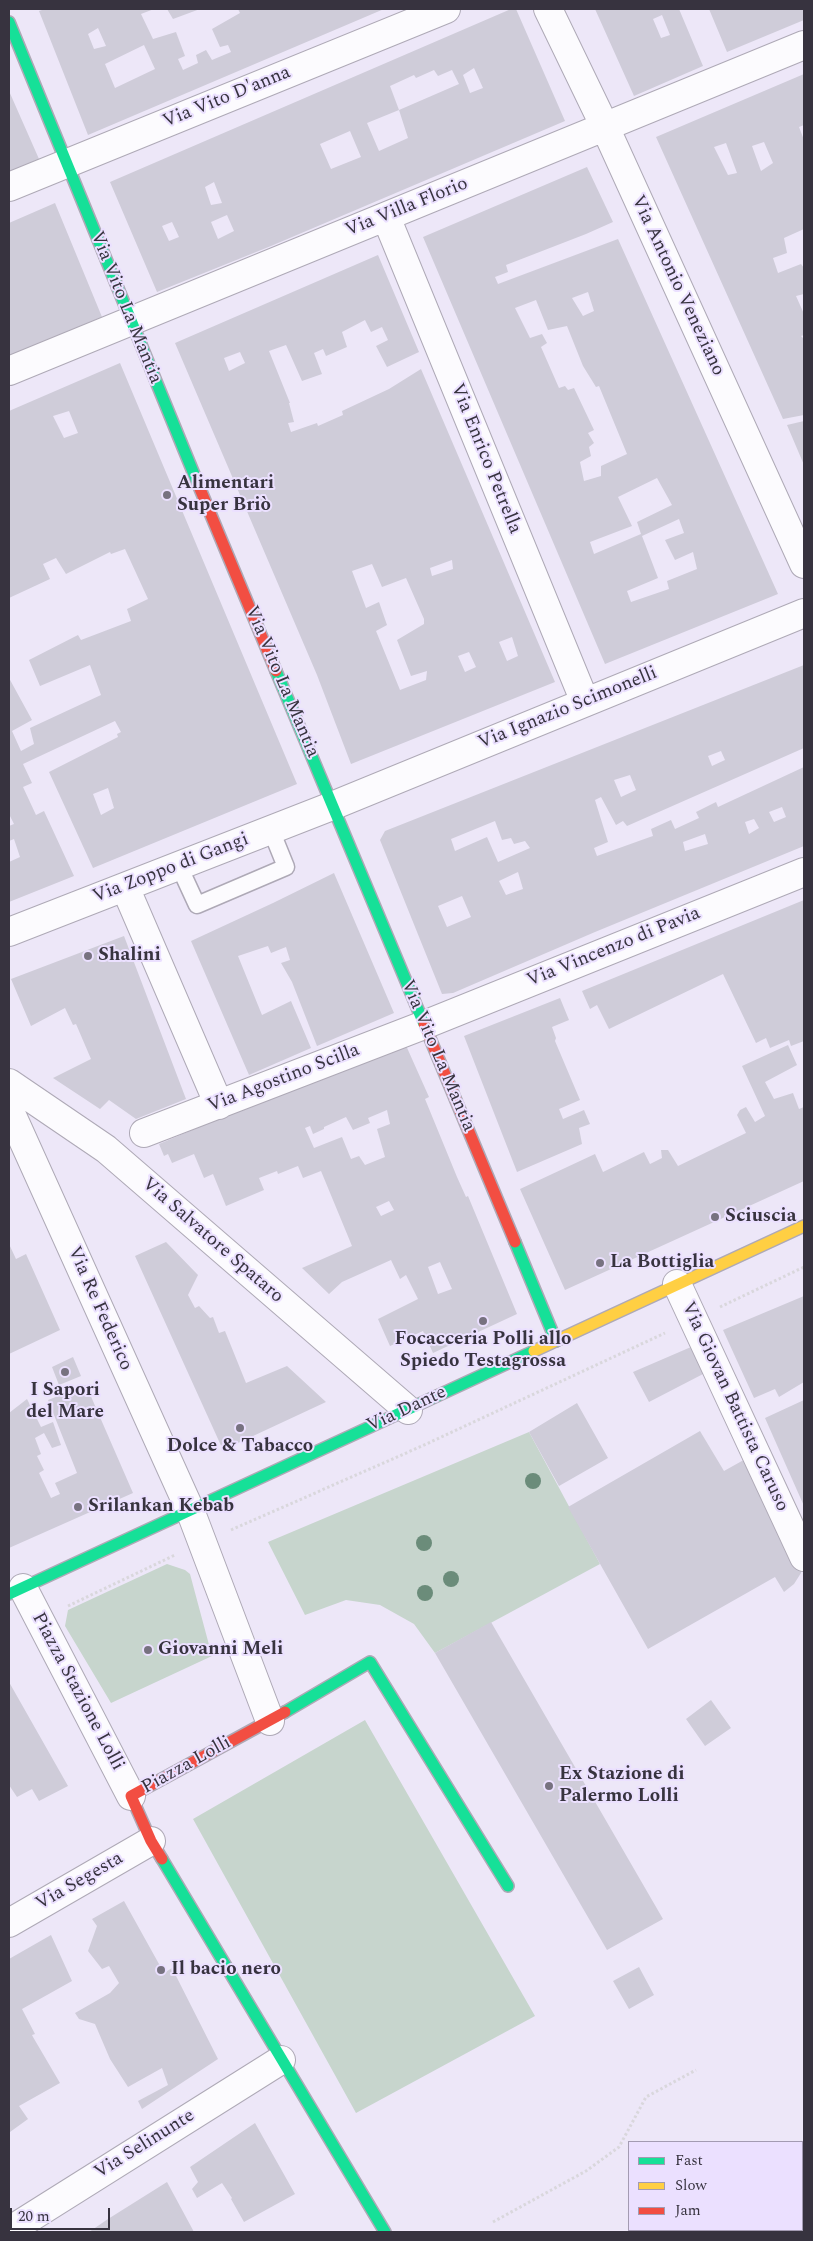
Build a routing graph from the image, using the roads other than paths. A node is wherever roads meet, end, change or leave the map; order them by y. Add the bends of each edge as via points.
1 (446, 9) edge
2 (548, 9) edge
3 (9, 22) edge
4 (804, 45) edge
5 (605, 127) junction
6 (66, 163) junction
7 (9, 187) edge
8 (386, 217) junction
9 (130, 321) junction
10 (9, 371) edge
11 (804, 564) edge
12 (804, 613) edge
13 (585, 702) junction
14 (332, 806) junction
15 (271, 830) junction
16 (179, 866) junction
17 (804, 872) edge
18 (125, 887) junction
19 (9, 932) edge
20 (424, 1025) junction
21 (9, 1083) edge
22 (219, 1105) junction
23 (9, 1109) edge
24 (144, 1133) dead end
25 (804, 1226) edge
26 (677, 1284) junction
27 (556, 1341) junction
28 (408, 1410) junction
29 (190, 1510) junction
30 (804, 1557) edge
31 (16, 1591) edge
32 (270, 1720) junction
33 (131, 1796) junction
34 (151, 1841) junction
35 (508, 1886) dead end
36 (9, 1923) edge
37 (281, 2060) junction
38 (9, 2231) edge
39 (385, 2232) edge

1 - 6 street, Via Vito D'anna
2 - 5 street, Via Antonio Veneziano
3 - 6 street, Via Vito La Mantia
4 - 5 street, Via Villa Florio
5 - 8 street, Via Villa Florio
5 - 11 street, Via Antonio Veneziano
6 - 7 street, Via Vito D'anna
6 - 9 street, Via Vito La Mantia
8 - 9 street, Via Villa Florio
8 - 13 street, Via Enrico Petrella
9 - 10 street, Via Villa Florio
9 - 14 street, Via Vito La Mantia
12 - 13 street, Via Ignazio Scimonelli
13 - 14 street, Via Ignazio Scimonelli
14 - 15 street, Via Zoppo di Gangi
14 - 20 street, Via Vito La Mantia
15 - 16 street, Via Zoppo di Gangi
15 - 16 lane via 286,867 196,905
16 - 18 street, Via Zoppo di Gangi
17 - 20 street, Via Vincenzo di Pavia
18 - 19 street, Via Zoppo di Gangi
18 - 22 street
20 - 22 street, Via Agostino Scilla
20 - 27 street, Via Vito La Mantia
21 - 28 street, Via Salvatore Spataro via 106,1149
22 - 24 street, Via Agostino Scilla
23 - 29 street, Via Re Federico
25 - 26 street, Via Dante
26 - 27 street, Via Dante
26 - 30 street, Via Giovan Battista Caruso
27 - 28 street, Via Dante
28 - 29 street, Via Dante
29 - 31 street, Via Dante
29 - 32 street, Via Re Federico
31 - 33 street, Piazza Stazione Lolli via 39,1620
32 - 33 street, Piazza Lolli
32 - 35 street, Piazza Lolli via 370,1662
33 - 34 street, Piazza Lolli
34 - 36 street, Via Segesta
34 - 37 street, Piazza Lolli
37 - 38 street, Via Selinunte
37 - 39 street, Piazza Lolli

